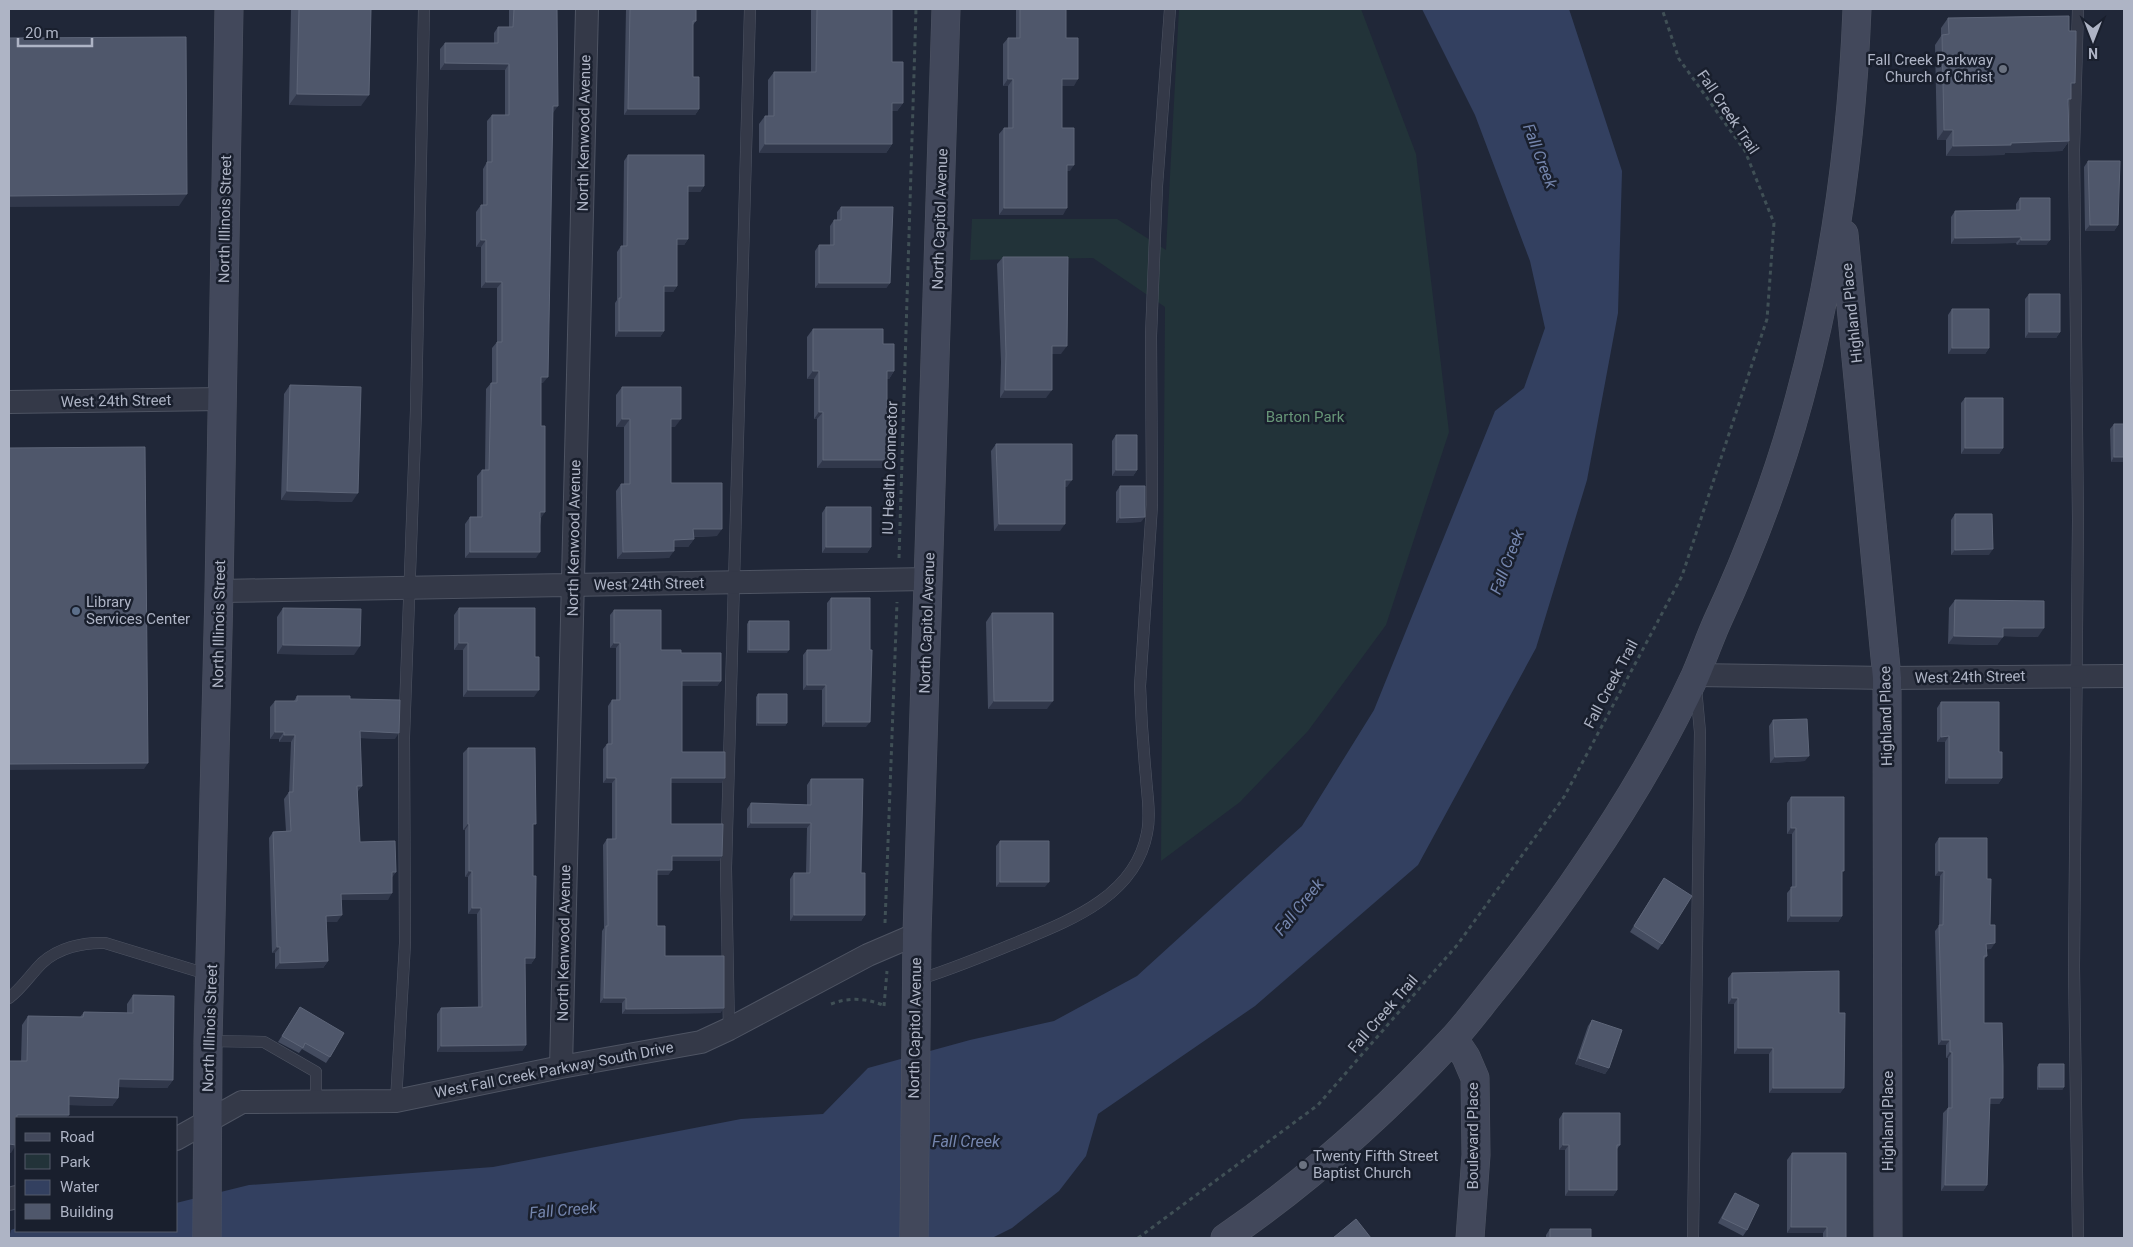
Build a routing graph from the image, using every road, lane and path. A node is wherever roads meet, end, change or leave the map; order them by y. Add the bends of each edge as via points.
1 (229, 9) edge
2 (424, 9) edge
3 (587, 9) edge
4 (750, 9) edge
5 (916, 9) edge
6 (946, 9) edge
7 (1170, 9) edge
8 (1662, 9) edge
9 (1857, 9) edge
10 (2078, 9) edge
11 (1840, 196) junction
12 (222, 399) junction
13 (9, 402) edge
14 (929, 579) junction
15 (898, 580) junction
16 (735, 583) junction
17 (573, 586) junction
18 (410, 588) junction
19 (219, 591) junction
20 (1695, 675) junction
21 (2076, 676) junction
22 (2124, 676) edge
23 (1887, 678) junction
24 (884, 928) dead end
25 (917, 934) junction
26 (887, 966) dead end
27 (211, 976) junction
28 (916, 980) junction
29 (9, 998) edge
30 (884, 1006) dead end
31 (729, 1029) junction
32 (1454, 1038) junction
33 (208, 1041) junction
34 (561, 1067) junction
35 (396, 1101) junction
36 (316, 1103) junction
37 (207, 1121) junction
38 (178, 1138) edge
39 (207, 1238) edge
40 (914, 1238) edge
41 (1138, 1238) edge
42 (1225, 1238) edge
43 (1470, 1238) edge
44 (1693, 1238) edge
45 (1888, 1238) edge
46 (2078, 1238) edge

1 - 12 main road, North Illinois Street
2 - 18 lane
3 - 17 street, North Kenwood Avenue
4 - 16 lane
5 - 15 path, IU Health Connector
6 - 14 main road, North Capitol Avenue
7 - 28 lane via 1157,186 1152,336 1152,505 1140,686 1147,832 1137,862 1127,878 1098,903 1038,934
8 - 41 path, Fall Creek Trail via 1679,59 1745,152 1774,223 1767,319 1682,576 1564,797 1458,944 1318,1105
9 - 11 main road via 1852,98
10 - 21 lane via 2074,150 2078,520
11 - 20 main road via 1818,322 1799,403 1743,564
11 - 23 main road, Highland Place
12 - 13 street, West 24th Street
12 - 19 main road, North Illinois Street
14 - 15 street, West 24th Street
14 - 25 main road, North Capitol Avenue
15 - 16 street, West 24th Street
15 - 24 path, IU Health Connector
16 - 17 street, West 24th Street
16 - 31 lane via 726,868
17 - 18 street, West 24th Street
17 - 34 street, North Kenwood Avenue
18 - 19 street, West 24th Street
18 - 35 lane via 404,738 405,943
19 - 27 main road, North Illinois Street
20 - 23 street, West 24th Street
20 - 32 main road via 1643,773 1595,851 1524,953
20 - 44 lane via 1700,732
21 - 22 street, West 24th Street
21 - 23 street, West 24th Street
21 - 46 lane via 2074,967
23 - 45 main road, Highland Place
25 - 28 main road, North Capitol Avenue
25 - 31 street, West Fall Creek Parkway South Drive via 868,955
26 - 30 path
27 - 29 lane via 105,943 92,942 73,946 44,961
27 - 33 main road, North Illinois Street
28 - 40 main road, North Capitol Avenue
31 - 34 street, West Fall Creek Parkway South Drive via 701,1042
32 - 42 main road via 1347,1143 1304,1180
32 - 43 main road, Boulevard Place via 1475,1078 1476,1155
33 - 36 lane via 264,1042 316,1072
33 - 37 main road, North Illinois Street
34 - 35 street, West Fall Creek Parkway South Drive
35 - 36 street, West Fall Creek Parkway South Drive
36 - 37 street, West Fall Creek Parkway South Drive via 242,1102
37 - 38 street, West Fall Creek Parkway South Drive
37 - 39 main road, North Illinois Street

